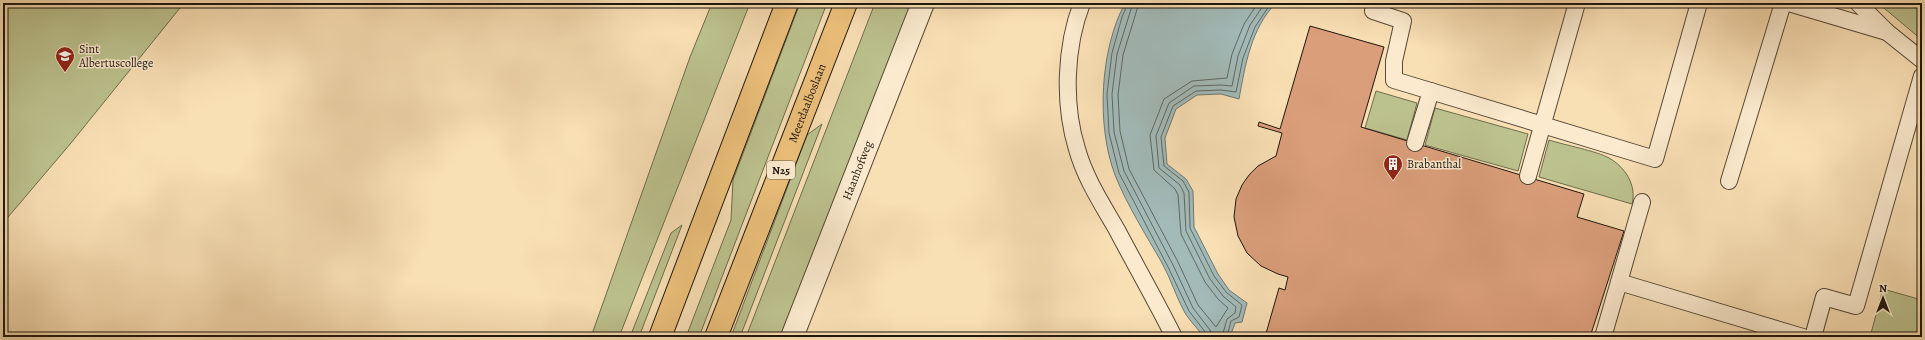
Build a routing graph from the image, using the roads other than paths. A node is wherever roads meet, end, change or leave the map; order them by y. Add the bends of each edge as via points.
1 (788, 3) edge
2 (846, 3) edge
3 (923, 3) edge
4 (1082, 3) edge
5 (1375, 3) edge
6 (1577, 3) edge
7 (1699, 3) edge
8 (1783, 3) edge
9 (1789, 3) edge
10 (1858, 3) edge
11 (1887, 32) junction
12 (1922, 60) edge
13 (1922, 76) edge
14 (1430, 91) junction
15 (1543, 125) junction
16 (1415, 143) dead end
17 (1528, 176) dead end
18 (1729, 181) dead end
19 (1642, 202) dead end
20 (1619, 282) junction
21 (660, 337) edge
22 (716, 337) edge
23 (792, 337) edge
24 (1174, 337) edge
25 (1603, 337) edge
26 (1803, 337) edge
27 (1813, 337) edge

1 - 21 highway
2 - 22 highway, Meerdaalboslaan / N25
3 - 23 street, Haanhofweg
4 - 24 lane via 1071,47 1068,80 1069,117 1077,150 1092,186
5 - 14 lane via 1373,12 1403,21 1394,61 1394,80
6 - 15 lane
7 - 15 lane via 1655,159
8 - 18 lane
9 - 11 lane
10 - 11 lane
11 - 12 lane
13 - 27 lane via 1856,306 1824,297
14 - 15 lane
14 - 16 lane
15 - 17 lane
19 - 20 lane
20 - 25 lane
20 - 26 lane

